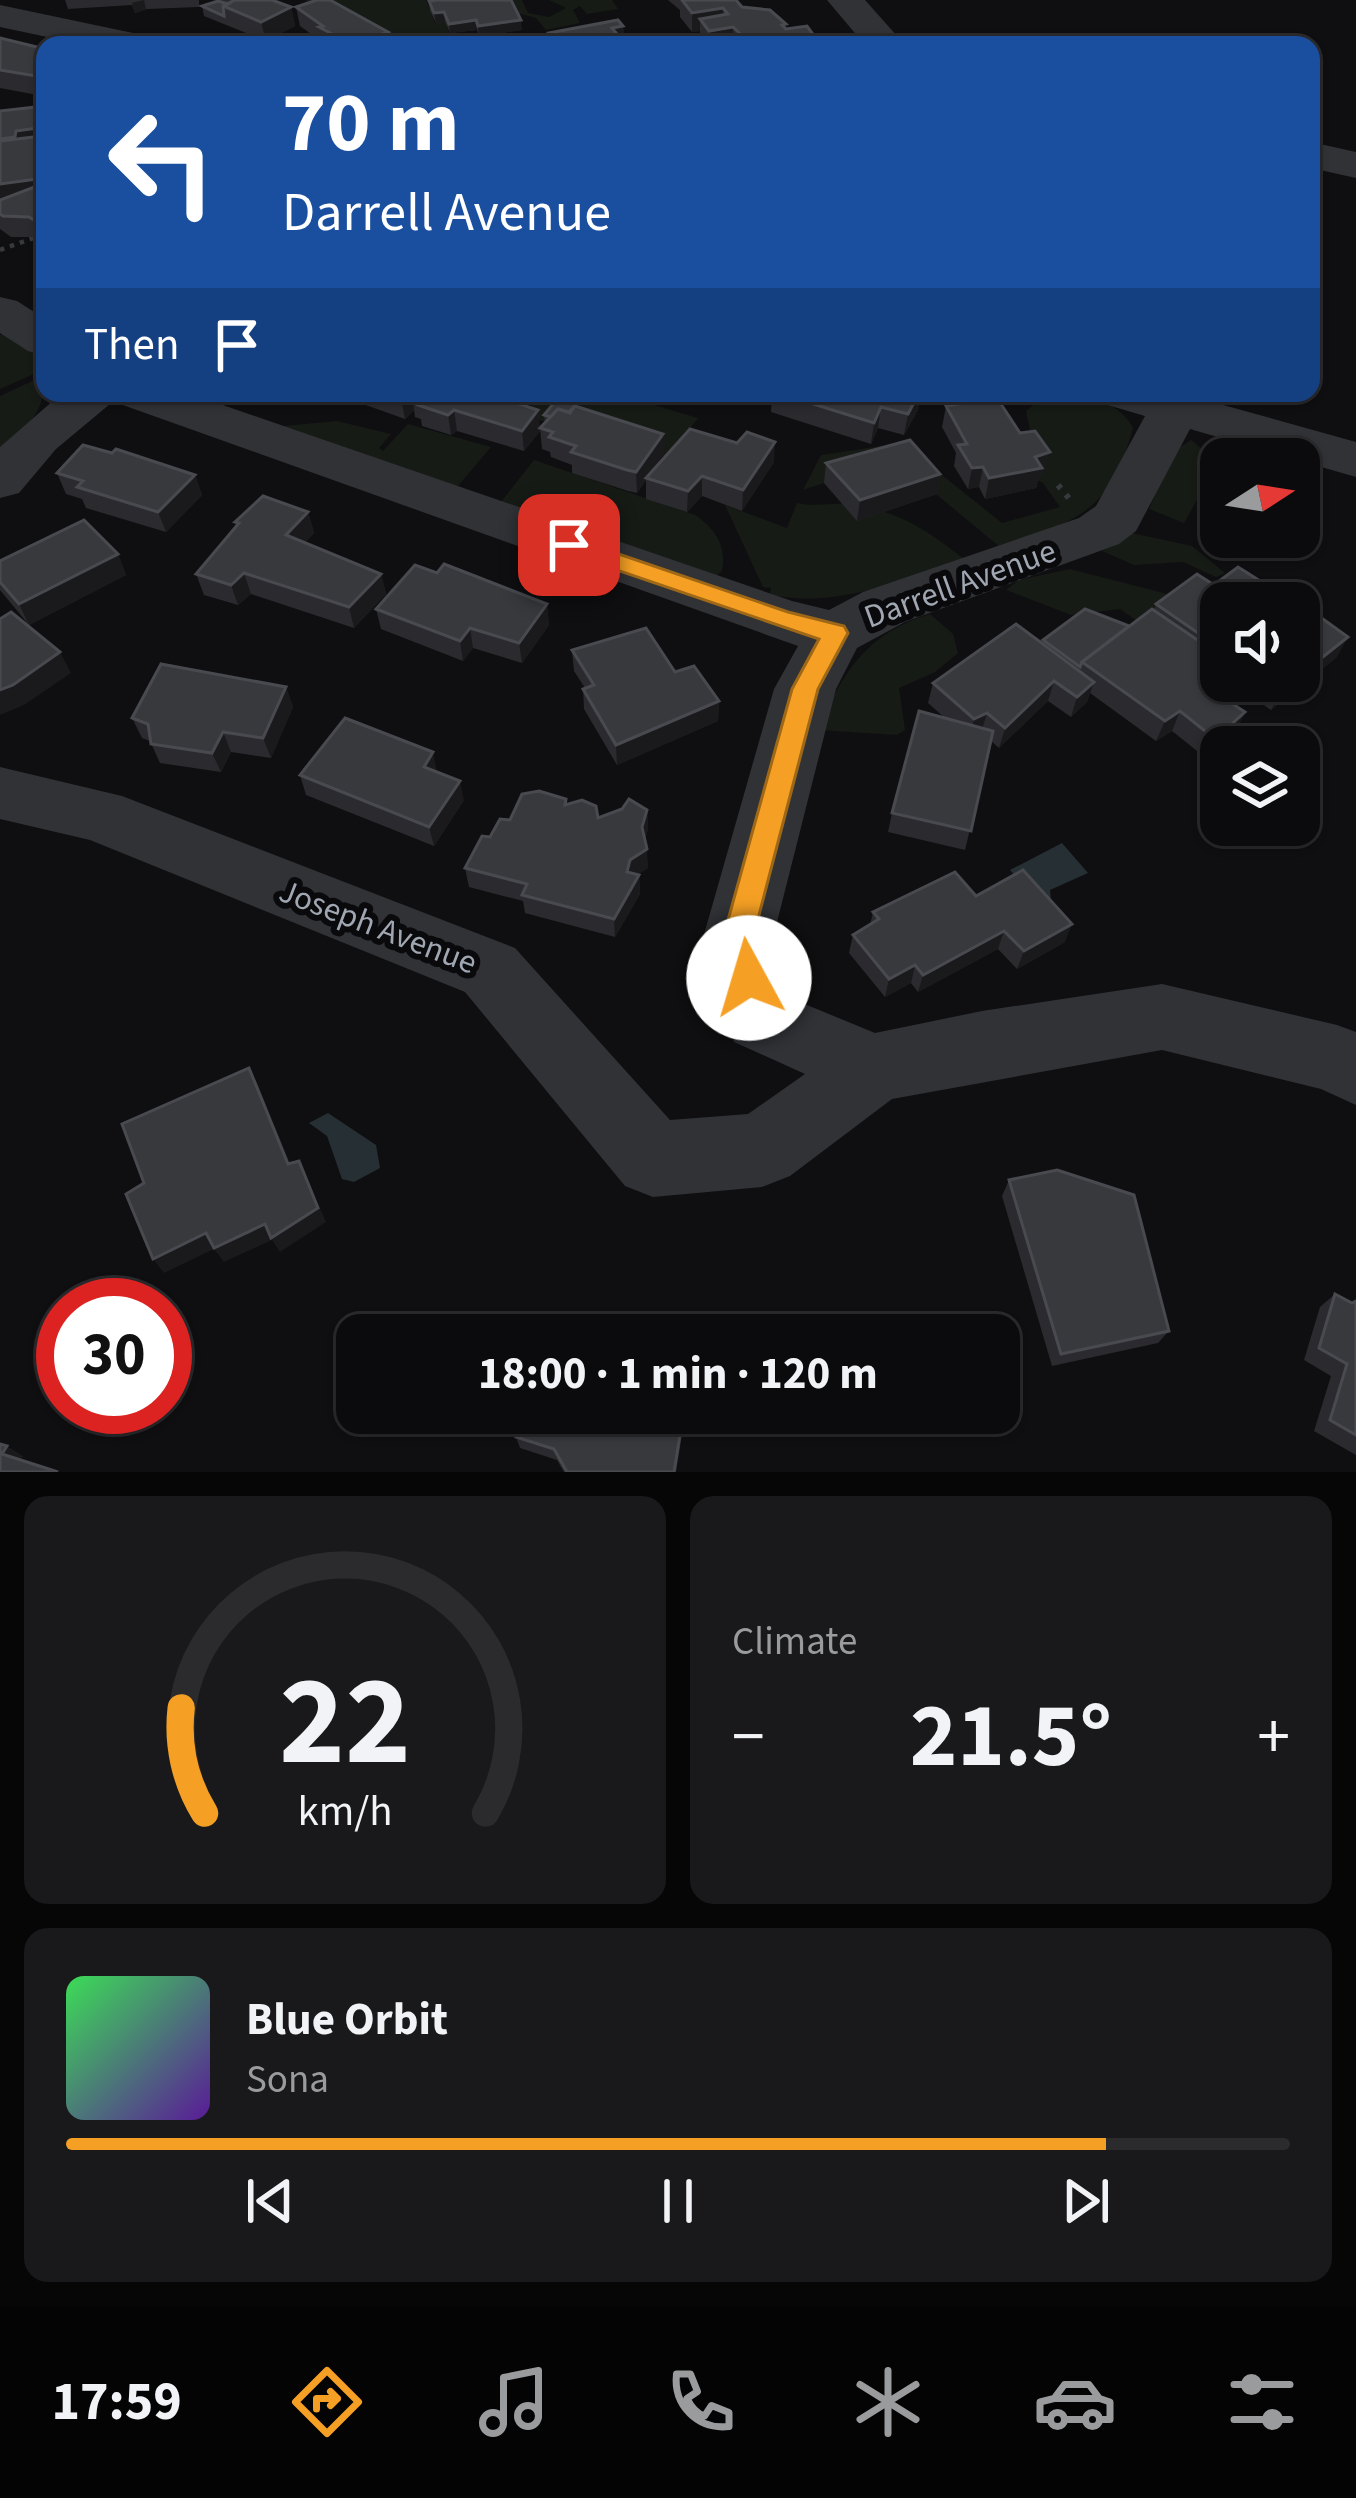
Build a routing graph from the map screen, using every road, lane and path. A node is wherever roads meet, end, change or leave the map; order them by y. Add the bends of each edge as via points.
1 (845, 0) edge
2 (0, 16) edge
3 (96, 36) edge
4 (878, 36) edge
5 (1320, 157) edge
6 (1356, 165) edge
7 (36, 237) edge
8 (0, 250) edge
9 (0, 311) edge
10 (36, 335) edge
11 (83, 402) edge
12 (164, 402) edge
13 (1154, 402) edge
14 (1175, 408) junction
15 (1356, 460) edge
16 (0, 480) edge
17 (1058, 485) dead end
18 (1071, 501) dead end
19 (835, 633) junction
20 (0, 793) edge
21 (874, 1068) junction
22 (1356, 1070) edge

1 - 4 street
2 - 3 street
5 - 6 street
7 - 8 path
9 - 10 street
11 - 16 street
12 - 19 street, Darrell Avenue
13 - 14 street
14 - 15 street
14 - 19 street, Darrell Avenue via 1117,518 1099,531 884,607
17 - 18 path
19 - 21 street via 805,689 738,938 760,1018
20 - 21 street, Joseph Avenue via 99,815 490,970 653,1159 762,1150
21 - 22 street via 1162,1017

